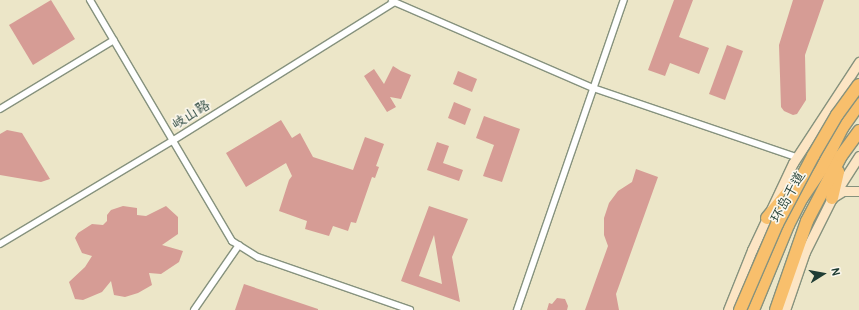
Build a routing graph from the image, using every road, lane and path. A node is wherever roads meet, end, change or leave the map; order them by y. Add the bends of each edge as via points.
1 (90, 0) edge
2 (624, 0) edge
3 (392, 1) edge
4 (114, 40) junction
5 (859, 62) edge
6 (859, 85) edge
7 (593, 88) junction
8 (859, 104) edge
9 (0, 109) edge
10 (842, 128) junction
11 (859, 132) edge
12 (859, 136) edge
13 (172, 141) junction
14 (845, 151) junction
15 (859, 156) edge
16 (796, 157) junction
17 (859, 191) edge
18 (832, 198) junction
19 (766, 218) junction
20 (0, 244) edge
21 (239, 245) junction
22 (194, 310) edge
23 (410, 310) edge
24 (517, 310) edge
25 (728, 310) edge
26 (740, 310) edge
27 (753, 310) edge
28 (776, 310) edge
29 (785, 310) edge

1 - 4 street
2 - 7 street
3 - 7 street
3 - 13 street, 岐山路
4 - 9 street
4 - 13 street
5 - 16 main road
6 - 26 highway, bridge via 837,115 777,224
7 - 16 street
7 - 24 street
8 - 10 highway, 环岛干道
10 - 19 highway
10 - 27 highway, 环岛干道 via 788,225
11 - 14 highway, 环岛干道
12 - 14 highway
13 - 20 street, 岐山路
13 - 21 street via 232,241
14 - 18 highway
14 - 28 highway, 环岛干道 via 807,221
15 - 18 main road
16 - 19 main road
17 - 18 main road via 843,191
18 - 29 main road via 805,252
19 - 25 main road
21 - 22 street
21 - 23 street via 258,256

